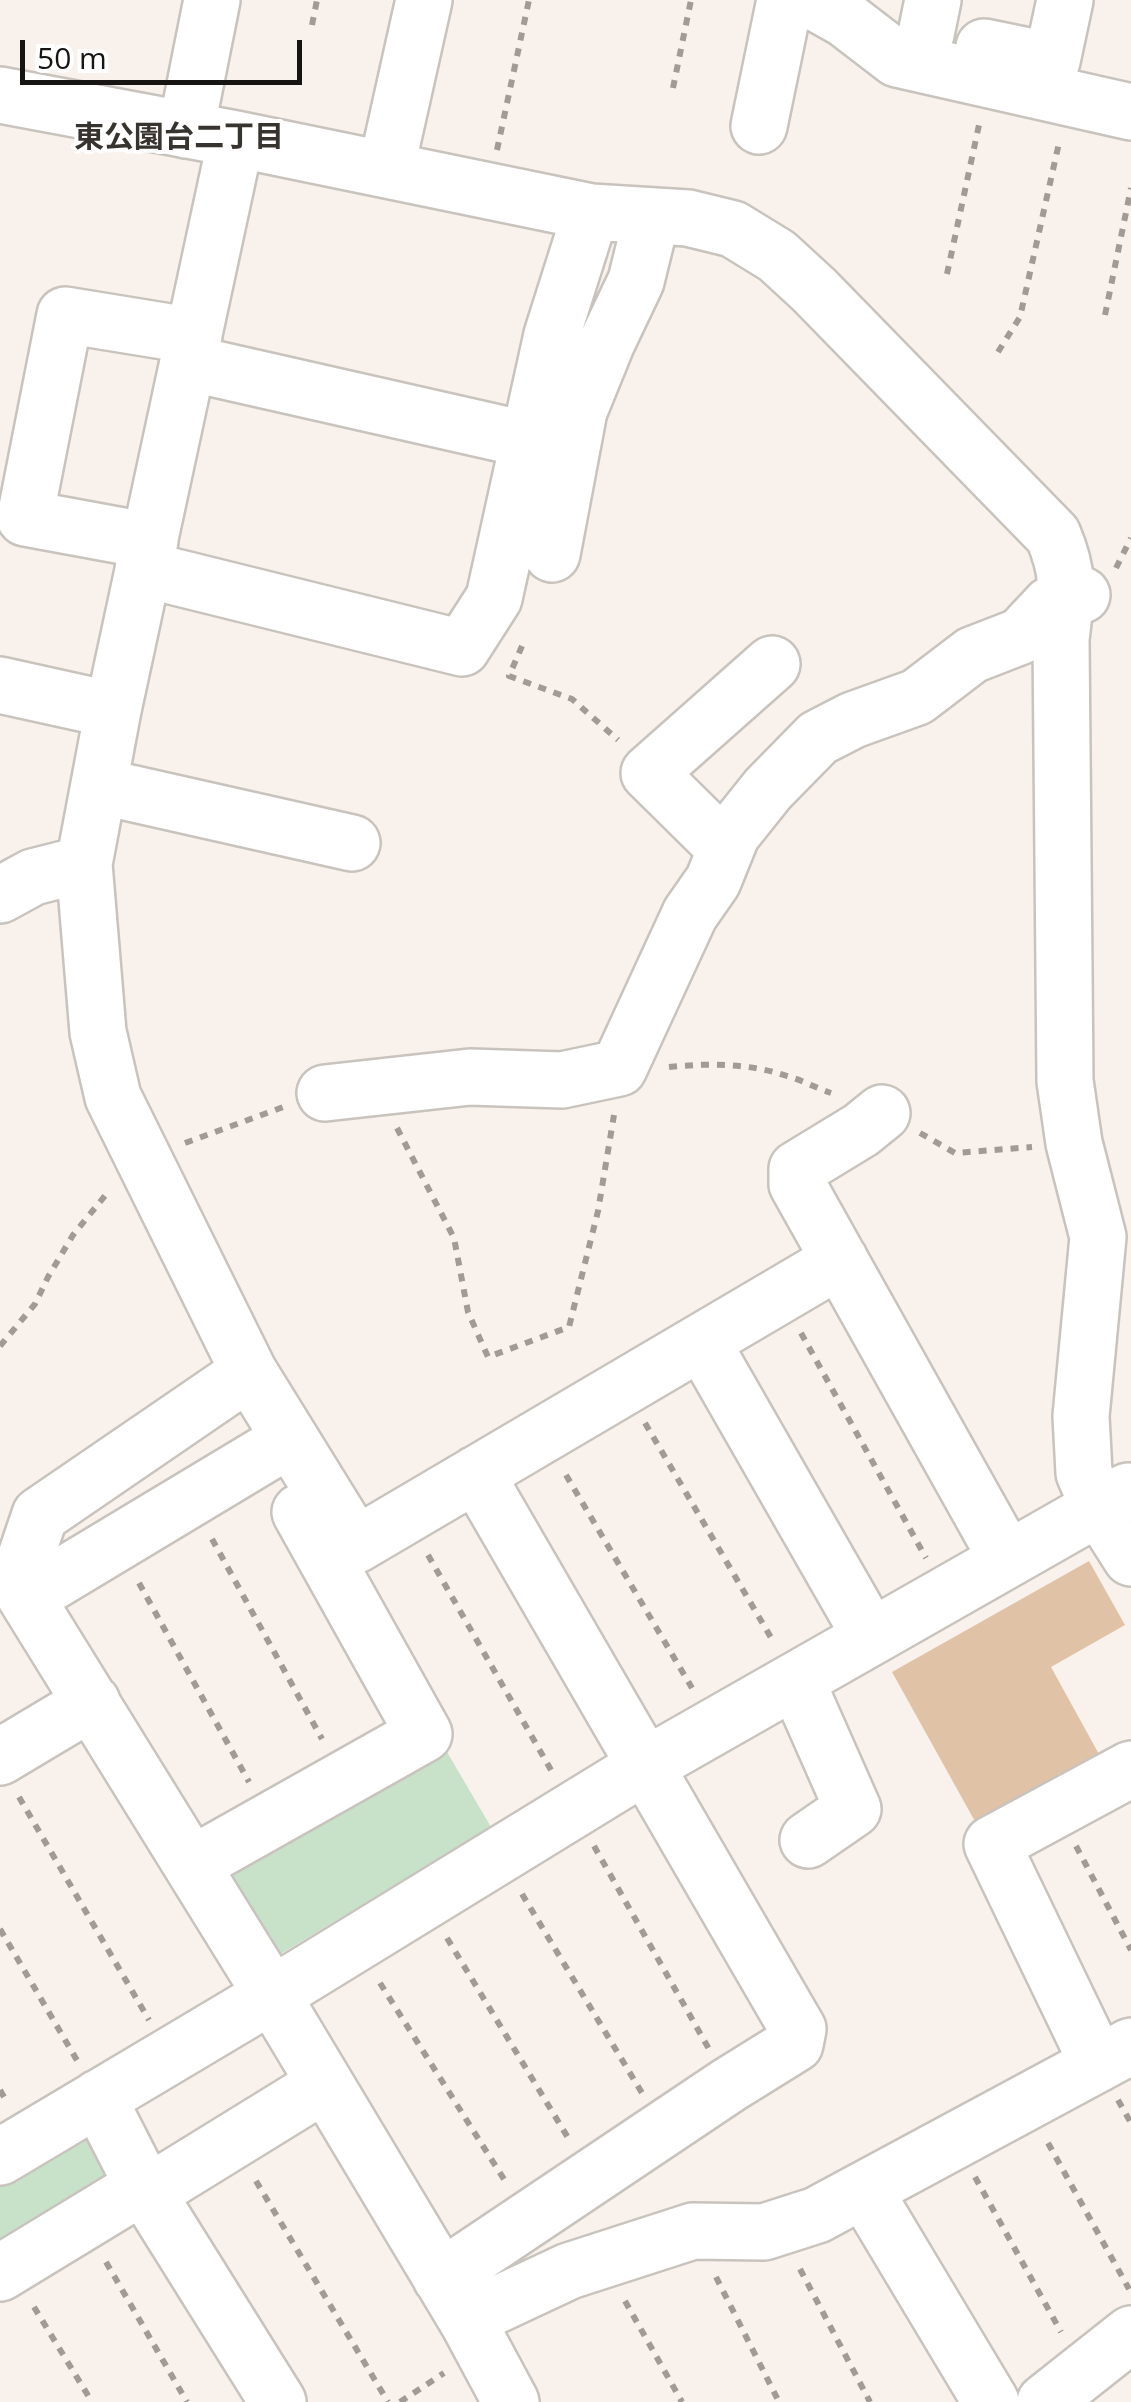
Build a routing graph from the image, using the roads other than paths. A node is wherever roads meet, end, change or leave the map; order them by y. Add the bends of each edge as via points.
1 (212, 0) edge
2 (424, 0) edge
3 (785, 0) edge
4 (810, 0) edge
5 (1065, 0) edge
6 (913, 26) edge
7 (0, 95) edge
8 (1131, 112) edge
9 (759, 126) dead end
10 (211, 134) junction
11 (386, 170) junction
12 (591, 212) junction
13 (652, 216) junction
14 (192, 350) junction
15 (529, 440) junction
16 (552, 554) dead end
17 (147, 555) junction
18 (1085, 594) junction
19 (772, 664) dead end
20 (0, 686) edge
21 (113, 710) junction
22 (98, 786) junction
23 (352, 843) dead end
24 (726, 849) junction
25 (84, 864) junction
26 (0, 895) edge
27 (350, 1090) road end
28 (882, 1113) dead end
29 (1115, 1228) edge
30 (840, 1260) junction
31 (702, 1342) junction
32 (249, 1372) junction
33 (278, 1446) junction
34 (476, 1474) junction
35 (1115, 1498) edge
36 (1131, 1558) edge
37 (1006, 1559) junction
38 (12, 1575) edge
39 (872, 1637) junction
40 (796, 1680) junction
41 (92, 1702) junction
42 (646, 1766) junction
43 (5, 1769) edge
44 (1131, 1769) edge
45 (808, 1840) dead end
46 (193, 1864) junction
47 (272, 1995) junction
48 (1114, 2055) edge
49 (325, 2084) junction
50 (98, 2098) junction
51 (0, 2157) edge
52 (143, 2186) junction
53 (864, 2190) junction
54 (5, 2270) edge
55 (455, 2300) junction
56 (1131, 2334) edge
57 (1064, 2387) edge
58 (278, 2402) edge
59 (511, 2402) edge
60 (990, 2402) edge

1 - 10 street
2 - 11 street
3 - 9 street
4 - 6 street via 846,18
5 - 6 street via 1052,61
6 - 8 street via 897,59
7 - 10 street
10 - 11 street
10 - 14 street
11 - 12 street
12 - 13 street
12 - 15 street via 552,336
13 - 16 street via 636,280 579,411
13 - 18 street via 734,229 776,256 1053,536
14 - 15 street
14 - 17 street
14 - 17 street via 65,315 25,518
15 - 17 street via 494,598 462,648
17 - 21 street
18 - 24 street via 1050,606 1021,636 972,655 917,697 818,738 768,790
18 - 29 street via 1061,639 1065,1081 1074,1144
19 - 24 street via 649,773
20 - 21 street
21 - 22 street
22 - 23 street
22 - 25 street
24 - 27 street via 619,1068 562,1080 470,1077
25 - 26 street via 33,877
25 - 32 street via 98,1032 113,1097
28 - 30 street via 797,1168 797,1184
29 - 35 street via 1081,1416 1084,1473
30 - 31 street
30 - 37 street
31 - 34 street
31 - 39 street
32 - 33 street
32 - 38 street via 40,1514
33 - 34 street via 356,1545
33 - 38 street via 39,1590
33 - 46 street via 424,1734
34 - 42 street
35 - 36 street
35 - 37 street
37 - 39 street
38 - 41 street
39 - 40 street
40 - 42 street
40 - 45 street via 853,1809
41 - 43 street
41 - 46 street
42 - 47 street
42 - 55 street via 798,2029 795,2044 529,2219
44 - 48 street via 992,1844
46 - 47 street
47 - 49 street
47 - 50 street
48 - 53 street
49 - 52 street via 166,2182
49 - 55 street
50 - 51 street
50 - 52 street
52 - 54 street
52 - 58 street
53 - 55 street via 764,2232 693,2231 569,2271 490,2308
53 - 60 street
55 - 59 street
56 - 57 street

